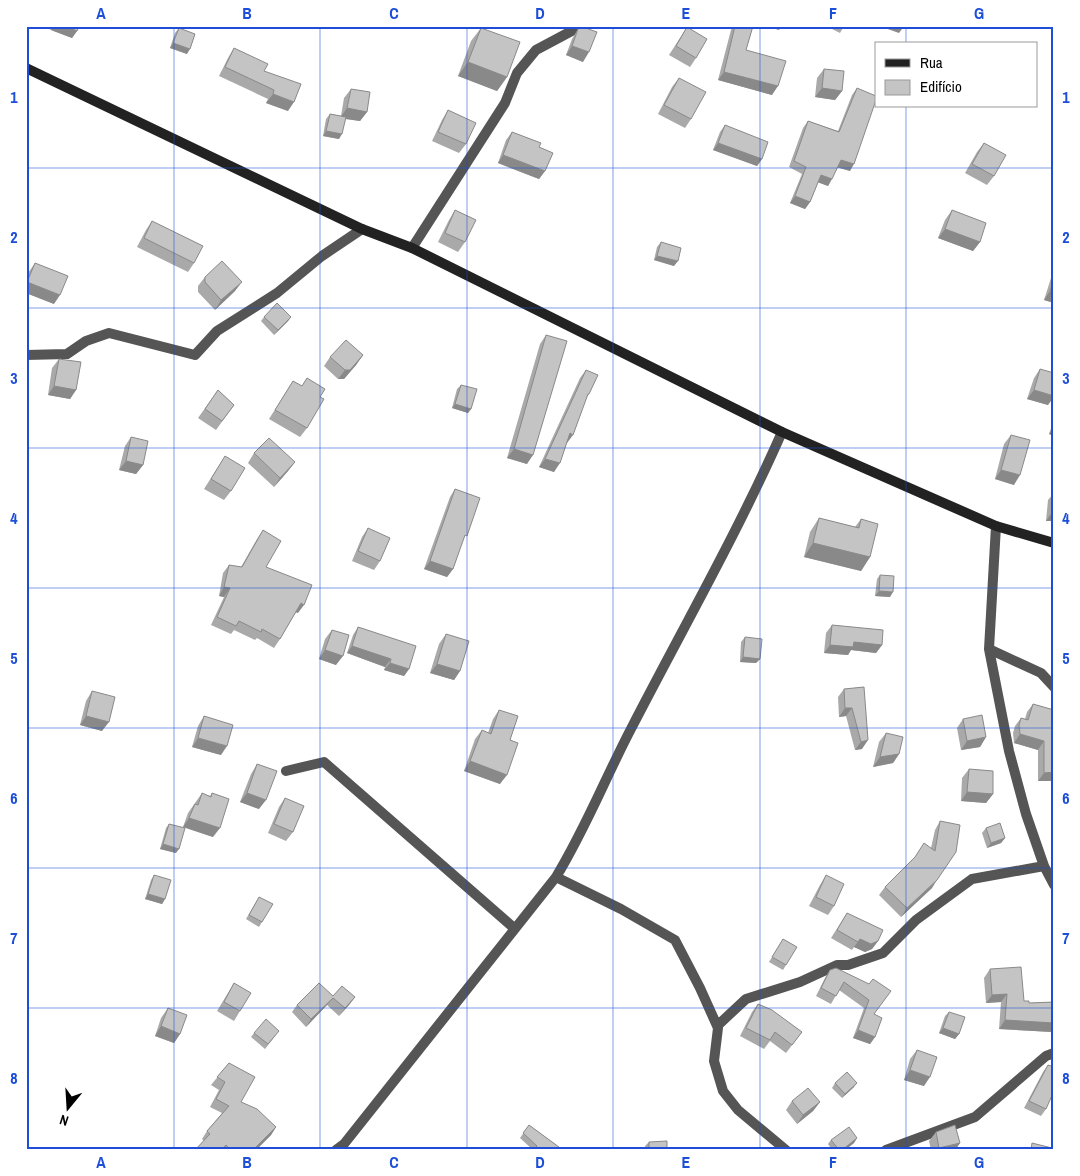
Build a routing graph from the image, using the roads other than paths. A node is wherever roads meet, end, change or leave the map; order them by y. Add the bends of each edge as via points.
1 (581, 26) edge
2 (26, 68) edge
3 (362, 230) junction
4 (412, 248) junction
5 (26, 355) edge
6 (782, 432) junction
7 (996, 526) junction
8 (1054, 543) edge
9 (989, 649) junction
10 (1054, 687) edge
11 (286, 771) dead end
12 (1044, 866) junction
13 (556, 877) junction
14 (1054, 885) edge
15 (514, 928) junction
16 (717, 1026) junction
17 (1054, 1053) edge
18 (336, 1150) edge
19 (786, 1150) edge
20 (886, 1150) edge

1 - 4 street via 536,50 517,74 505,103
2 - 3 street
3 - 4 street
3 - 5 street via 322,256 277,293 218,331 195,356 109,333 86,340 67,354
4 - 6 street
6 - 7 street
6 - 13 street via 759,484 611,766 578,842
7 - 8 street
7 - 9 street
9 - 10 street via 1041,673
9 - 12 street via 1009,751
11 - 15 street via 324,762
12 - 14 street
12 - 16 street via 972,879 916,920 883,953 848,965 837,965 800,982 746,999
13 - 15 street
13 - 16 street via 675,940
15 - 18 street
16 - 19 street via 714,1061 723,1091 738,1110
17 - 20 street via 1046,1056 974,1117

